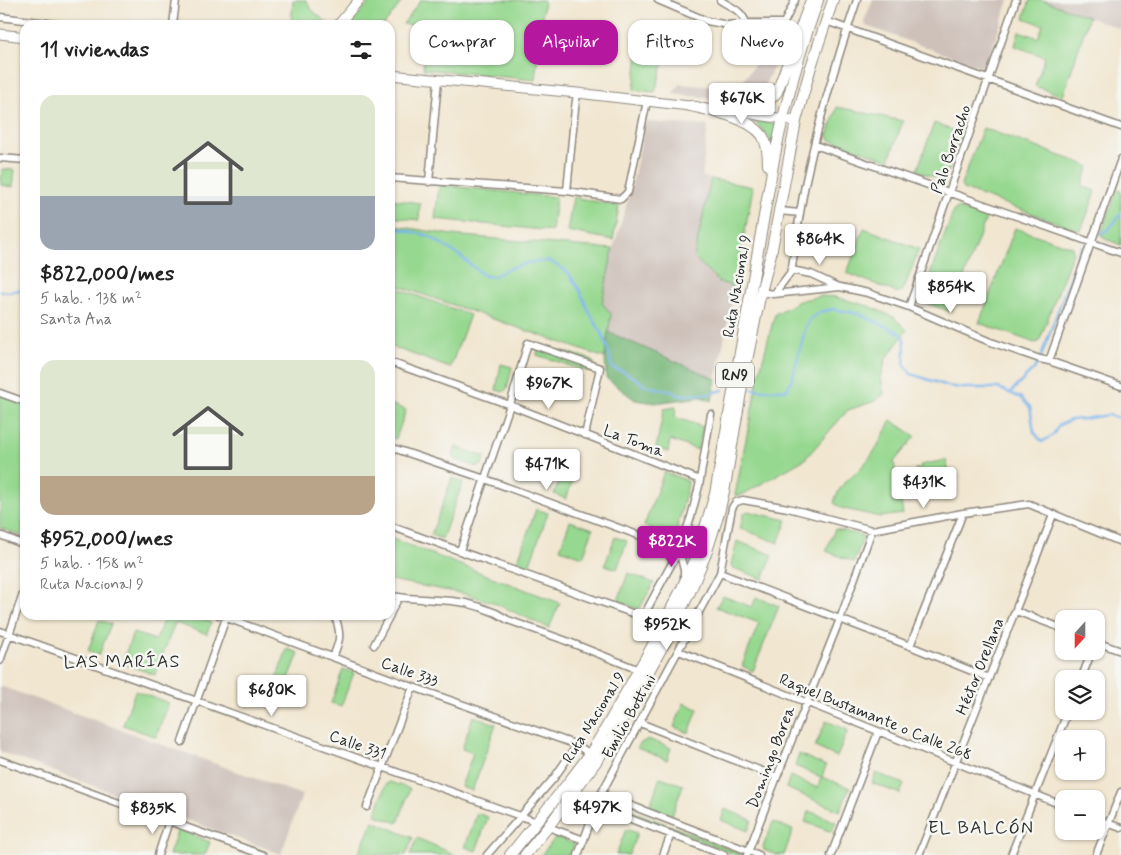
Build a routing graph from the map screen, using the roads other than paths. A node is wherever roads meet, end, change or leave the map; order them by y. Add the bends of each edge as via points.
1 (176, 0) edge
2 (360, 0) edge
3 (658, 0) edge
4 (795, 0) edge
5 (811, 0) edge
6 (818, 0) edge
7 (833, 0) edge
8 (857, 0) edge
9 (1016, 0) edge
10 (724, 1) edge
11 (0, 17) edge
12 (24, 20) edge
13 (174, 20) edge
14 (342, 20) edge
15 (745, 20) edge
16 (785, 20) edge
17 (826, 21) junction
18 (722, 24) edge
19 (848, 28) junction
20 (0, 34) edge
21 (20, 36) edge
22 (395, 76) edge
23 (989, 79) junction
24 (438, 80) junction
25 (578, 93) junction
26 (646, 101) junction
27 (691, 106) junction
28 (734, 112) junction
29 (782, 118) junction
30 (796, 121) junction
31 (1121, 127) edge
32 (815, 145) junction
33 (0, 158) edge
34 (20, 160) edge
35 (1121, 160) edge
36 (395, 179) edge
37 (429, 182) junction
38 (567, 191) junction
39 (769, 192) junction
40 (950, 194) junction
41 (779, 211) junction
42 (800, 213) junction
43 (1092, 242) junction
44 (1121, 253) edge
45 (791, 270) junction
46 (840, 287) junction
47 (762, 292) junction
48 (774, 294) junction
49 (909, 307) junction
50 (1049, 361) junction
51 (395, 364) edge
52 (1121, 386) edge
53 (0, 393) edge
54 (20, 400) edge
55 (510, 405) junction
56 (711, 414) dead end
57 (585, 435) junction
58 (395, 449) edge
59 (485, 479) junction
60 (700, 480) junction
61 (963, 513) junction
62 (1053, 515) junction
63 (395, 528) edge
64 (872, 530) junction
65 (704, 534) junction
66 (0, 536) edge
67 (1121, 542) edge
68 (20, 543) edge
69 (679, 550) junction
70 (460, 551) junction
71 (700, 558) junction
72 (720, 573) junction
73 (684, 583) junction
74 (395, 597) edge
75 (398, 597) junction
76 (20, 602) edge
77 (395, 604) edge
78 (1016, 610) junction
79 (840, 619) junction
80 (221, 620) edge
81 (233, 620) edge
82 (336, 620) edge
83 (387, 620) edge
84 (1055, 625) edge
85 (0, 630) edge
86 (9, 634) junction
87 (374, 645) dead end
88 (910, 646) junction
89 (1105, 646) edge
90 (679, 651) junction
91 (1121, 652) edge
92 (333, 657) junction
93 (0, 661) edge
94 (639, 670) junction
95 (989, 678) junction
96 (413, 687) junction
97 (196, 701) junction
98 (806, 703) junction
99 (1064, 720) edge
100 (640, 722) junction
101 (878, 732) junction
102 (182, 742) dead end
103 (576, 745) junction
104 (590, 754) junction
105 (0, 760) edge
106 (955, 762) junction
107 (382, 767) junction
108 (777, 776) junction
109 (1121, 792) edge
110 (601, 794) junction
111 (1035, 795) junction
112 (1055, 803) edge
113 (597, 806) junction
114 (367, 807) dead end
115 (520, 816) junction
116 (169, 821) junction
117 (537, 822) junction
118 (1105, 822) edge
119 (1108, 823) junction
120 (548, 827) junction
121 (1121, 828) edge
122 (671, 834) junction
123 (584, 840) junction
124 (748, 853) edge
125 (158, 855) edge
126 (263, 855) edge
127 (487, 855) edge
128 (510, 855) edge
129 (525, 855) edge
130 (578, 855) edge
131 (663, 855) edge
132 (724, 855) edge
133 (759, 855) edge
134 (831, 855) edge
135 (919, 855) edge
136 (1011, 855) edge
137 (1096, 855) edge

1 - 13 street
2 - 14 main road
3 - 18 street via 707,21
4 - 16 street
5 - 28 main road via 778,92 760,108
6 - 29 main road, Ruta Nacional 9 / RN9
7 - 17 main road, Ruta Nacional 9 / RN9
8 - 19 street
9 - 23 street, Palo Borracho
10 - 15 street
11 - 12 street
17 - 19 street
17 - 30 main road, Ruta Nacional 9 / RN9
19 - 23 street
19 - 32 street
20 - 21 main road
22 - 24 main road
23 - 31 street
23 - 40 street, Palo Borracho
24 - 25 main road
24 - 37 street
25 - 26 main road
25 - 38 street
26 - 27 main road
26 - 38 street via 628,192 621,199
27 - 28 main road
27 - 39 main road via 744,122 763,136 768,156
28 - 29 main road
29 - 30 main road
29 - 39 main road, Ruta Nacional 9 / RN9
30 - 41 main road, Ruta Nacional 9 / RN9
32 - 40 street
32 - 42 street
33 - 34 street
35 - 43 street
36 - 37 street
37 - 38 street
39 - 65 main road, Ruta Nacional 9 / RN9 via 715,494
40 - 43 street
40 - 49 street, Palo Borracho
41 - 42 street
41 - 47 main road, Ruta Nacional 9 / RN9
42 - 45 street
43 - 44 street
43 - 50 street
45 - 46 street via 811,274
45 - 48 street
46 - 48 street
46 - 49 street
47 - 48 street
47 - 71 main road, Ruta Nacional 9 / RN9 via 725,487 712,537
49 - 50 street via 988,342
50 - 52 street
51 - 55 street, La Toma
53 - 54 street
55 - 57 street, La Toma
55 - 57 street via 528,344 600,368
55 - 59 street
56 - 60 street
57 - 60 street, La Toma
58 - 59 street
59 - 69 street
59 - 70 street
60 - 69 street
61 - 62 street via 1029,504
61 - 64 street
61 - 88 street
62 - 67 street
62 - 78 street, Héctor Orellana
63 - 70 street
64 - 72 street, Emilio Bottini via 743,500 732,508
64 - 79 street, Domingo Borea
65 - 69 street via 690,547
65 - 71 main road, Ruta Nacional 9 / RN9
66 - 68 street
69 - 70 street via 643,617
69 - 71 street
69 - 73 street
71 - 73 main road, Ruta Nacional 9 / RN9
71 - 120 main road, Ruta Nacional 9 / RN9 via 690,592 619,726
72 - 79 street
72 - 90 street, Emilio Bottini
73 - 94 main road, Ruta Nacional 9 / RN9
74 - 75 street
75 - 77 street
75 - 94 street via 480,607
76 - 86 street
78 - 84 street
78 - 95 street, Héctor Orellana
79 - 88 street
79 - 98 street, Domingo Borea
80 - 97 street
81 - 92 street, Calle 333
82 - 92 street via 340,636
83 - 87 street
85 - 86 street, Calle 331
86 - 93 street
86 - 97 street, Calle 331
88 - 95 street
89 - 91 street
90 - 98 street, Raquel Bustamante o Calle 268
90 - 100 street, Emilio Bottini
92 - 96 street, Calle 333
94 - 104 main road, Ruta Nacional 9 / RN9
95 - 106 street, Héctor Orellana
96 - 103 street, Calle 333
96 - 107 street
97 - 102 street
97 - 107 street, Calle 331
98 - 101 street, Raquel Bustamante o Calle 268
98 - 108 street, Domingo Borea
99 - 111 street
100 - 108 street
100 - 110 street, Emilio Bottini
101 - 106 street, Raquel Bustamante o Calle 268
101 - 134 street
103 - 104 street, Calle 333
103 - 115 street via 554,778
104 - 117 main road, Ruta Nacional 9 / RN9
105 - 116 street
106 - 111 street, Raquel Bustamante o Calle 268
106 - 135 street, Héctor Orellana
107 - 114 street
107 - 115 street, Calle 331
108 - 124 street, Domingo Borea
109 - 119 street
110 - 113 street, Emilio Bottini
110 - 124 street
111 - 112 street, Raquel Bustamante o Calle 268
111 - 136 street
113 - 122 street
113 - 123 street, Emilio Bottini
115 - 117 street, Calle 331
115 - 127 street
116 - 125 street
116 - 126 street
117 - 128 main road, Ruta Nacional 9 / RN9
118 - 119 street
119 - 121 street
119 - 137 street
120 - 123 street
120 - 129 main road, Ruta Nacional 9 / RN9
122 - 131 street
122 - 132 street
123 - 130 street, Emilio Bottini
124 - 133 street

